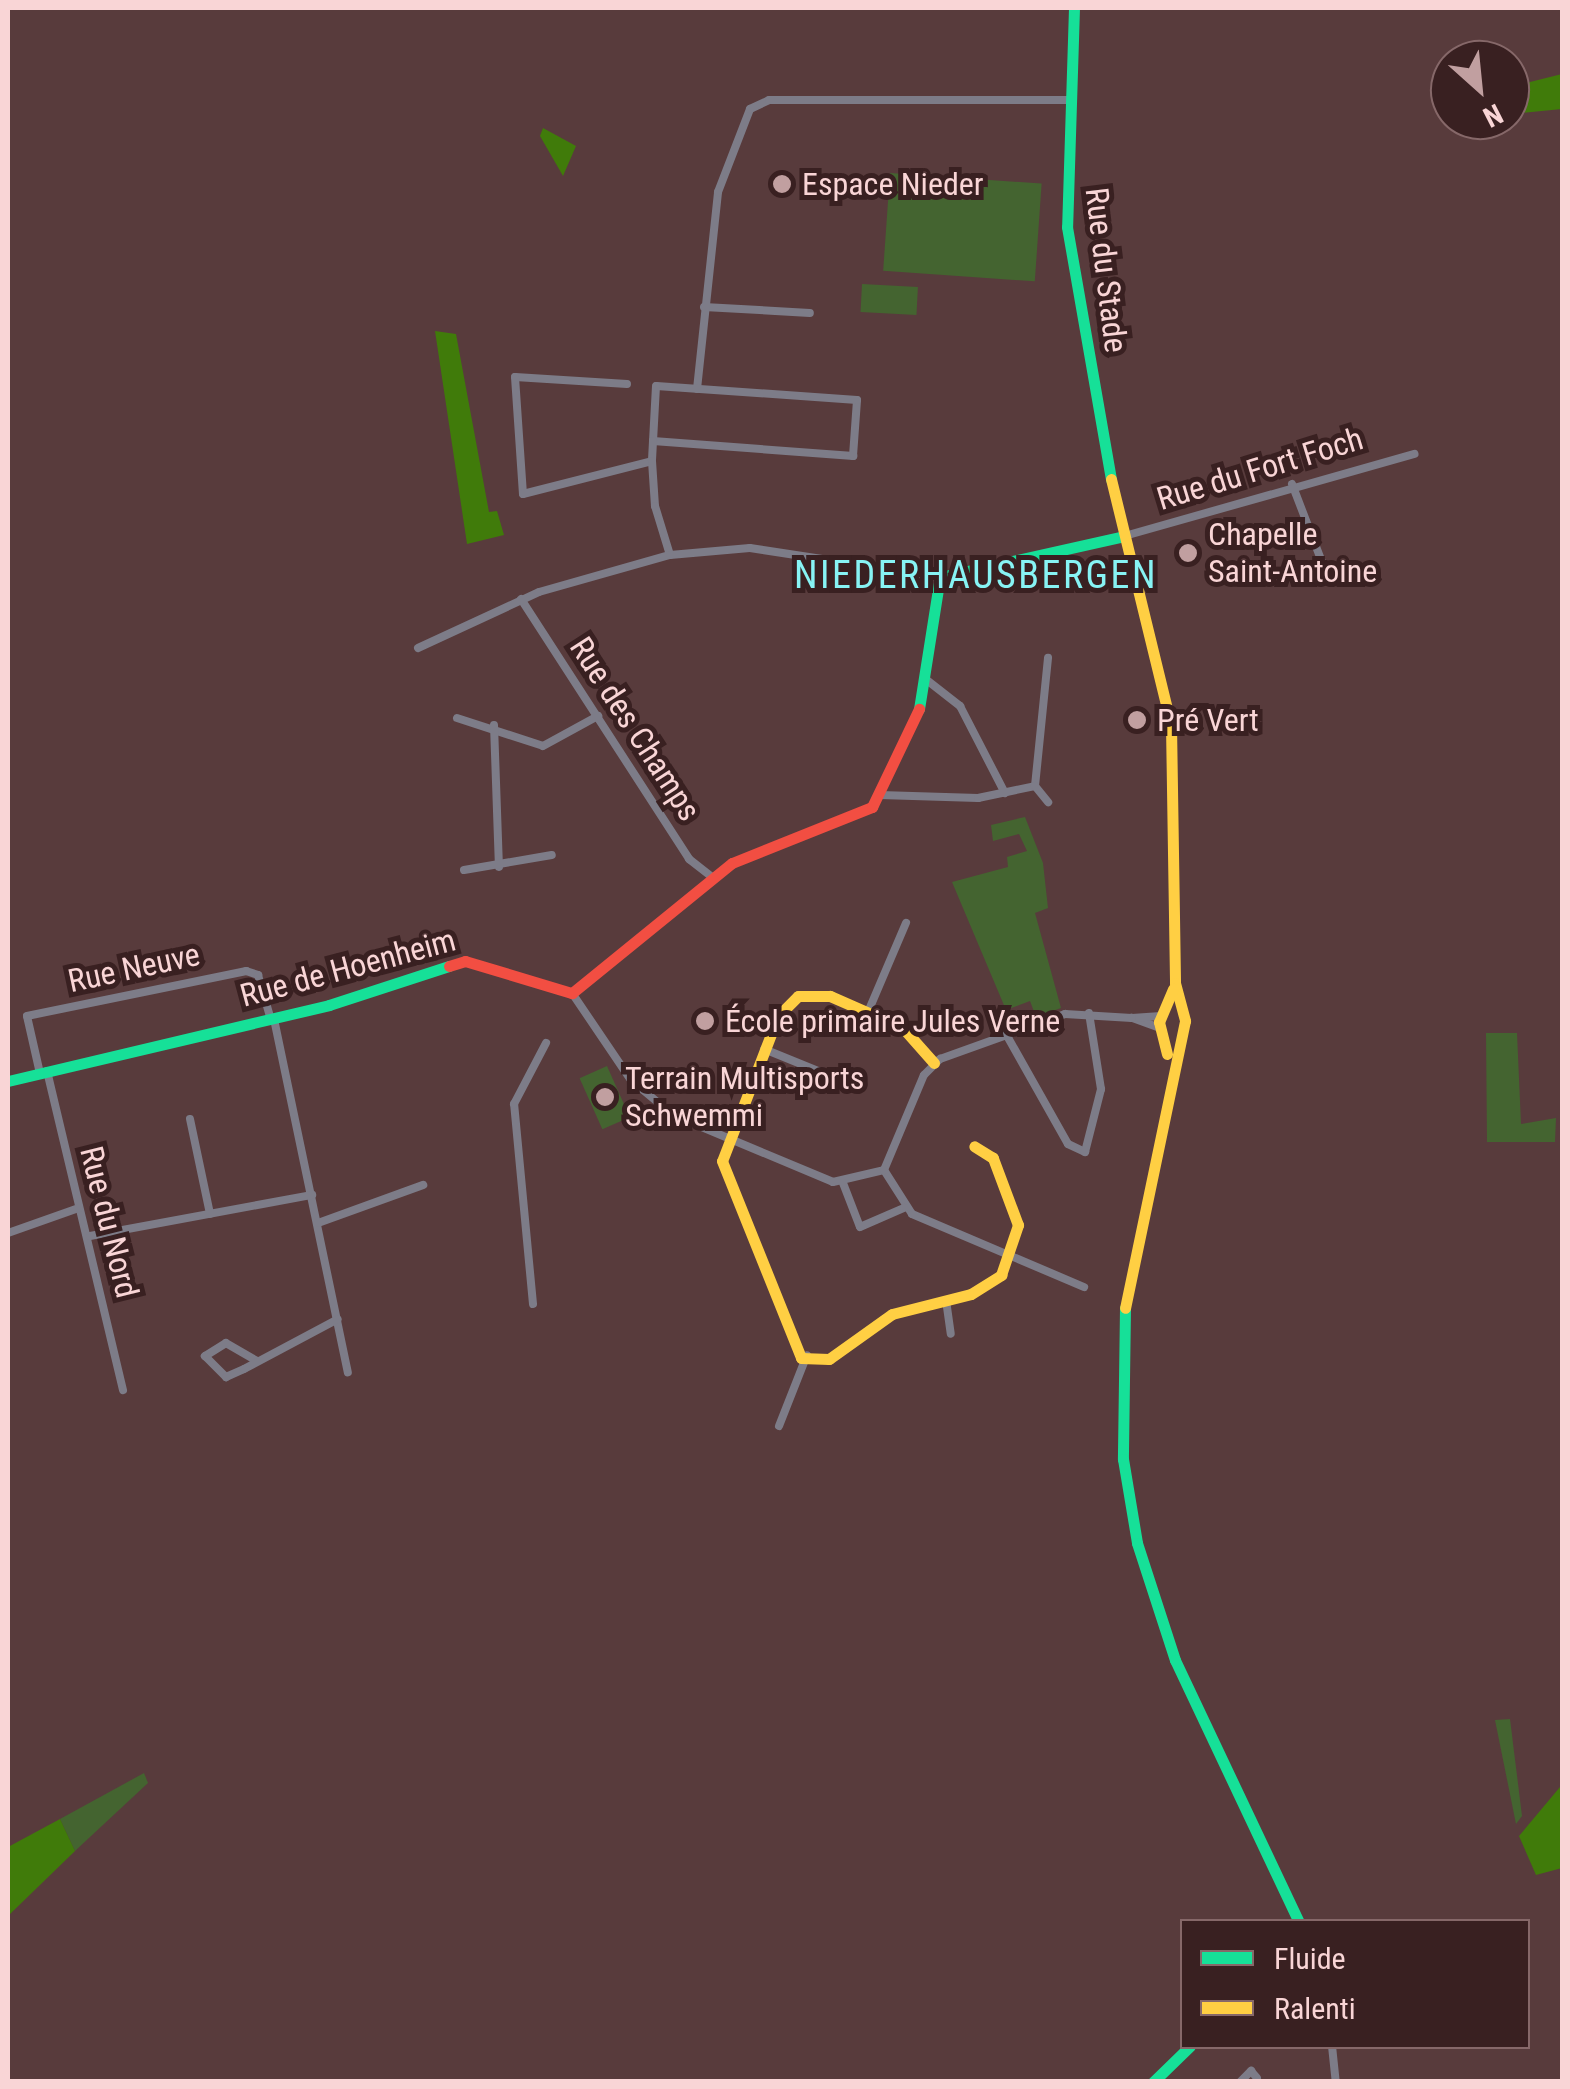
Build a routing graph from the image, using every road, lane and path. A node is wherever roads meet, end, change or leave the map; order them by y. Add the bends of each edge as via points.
1 (1074, 8) edge
2 (1069, 100) junction
3 (704, 307) junction
4 (810, 313) dead end
5 (627, 384) dead end
6 (697, 389) junction
7 (653, 441) junction
8 (1414, 454) dead end
9 (652, 460) junction
10 (1292, 484) junction
11 (1121, 537) junction
12 (670, 555) junction
13 (1327, 576) dead end
14 (940, 577) junction
15 (521, 599) junction
16 (418, 648) dead end
17 (1048, 658) dead end
18 (928, 681) junction
19 (598, 716) junction
20 (457, 718) dead end
21 (494, 725) junction
22 (1035, 786) junction
23 (1005, 793) junction
24 (880, 795) junction
25 (1048, 802) dead end
26 (552, 855) dead end
27 (499, 867) junction
28 (464, 870) dead end
29 (714, 879) junction
30 (906, 924) dead end
31 (572, 993) junction
32 (868, 1012) junction
33 (1089, 1013) junction
34 (272, 1020) junction
35 (1168, 1023) junction
36 (1006, 1034) junction
37 (546, 1043) dead end
38 (764, 1048) junction
39 (934, 1063) junction
40 (43, 1068) junction
41 (828, 1076) dead end
42 (8, 1080) edge
43 (190, 1119) dead end
44 (726, 1138) junction
45 (974, 1146) dead end
46 (884, 1170) junction
47 (843, 1183) junction
48 (423, 1185) dead end
49 (312, 1194) junction
50 (80, 1208) junction
51 (904, 1208) junction
52 (210, 1214) junction
53 (318, 1223) junction
54 (8, 1233) edge
55 (90, 1236) junction
56 (1012, 1257) junction
57 (1084, 1288) dead end
58 (946, 1300) junction
59 (534, 1304) dead end
60 (338, 1320) junction
61 (951, 1334) dead end
62 (806, 1358) junction
63 (257, 1361) junction
64 (348, 1372) dead end
65 (123, 1390) dead end
66 (778, 1426) dead end
67 (1288, 1894) junction
68 (1290, 1919) edge
69 (1297, 1919) edge
70 (1187, 2049) edge
71 (1332, 2049) edge
72 (1257, 2078) dead end
73 (1153, 2082) edge
74 (1240, 2082) edge
75 (1336, 2082) edge

1 - 2 street, Rue du Stade
2 - 3 street via 759,102 718,192
2 - 11 street, Rue du Stade via 1067,226
3 - 4 street
3 - 6 street
5 - 9 street via 515,376 524,494
6 - 7 street via 656,386
6 - 7 street via 857,400 854,456
7 - 9 street
8 - 10 street, Rue du Fort Foch
9 - 12 street
10 - 11 street, Rue du Fort Foch
10 - 13 street
11 - 14 street
11 - 35 street, Rue du Stade via 1171,725 1174,983
12 - 14 street via 750,548
12 - 15 street
14 - 18 street via 930,596
15 - 16 street
15 - 19 street, Rue des Champs
17 - 22 street
18 - 23 street via 960,706
18 - 24 street
19 - 21 street via 543,746
19 - 29 street, Rue des Champs via 689,859
20 - 21 street
21 - 27 street
22 - 23 street
22 - 25 street
23 - 24 street via 898,802
24 - 29 street via 856,818 744,857
26 - 27 street
27 - 28 street
29 - 31 street
30 - 32 street
31 - 34 street, Rue de Hoenheim via 465,961
31 - 44 street via 644,1094
32 - 38 street via 817,992 798,996 781,1009
32 - 39 street via 903,1028
33 - 35 street
33 - 36 street
33 - 36 street via 1100,1104 1090,1149 1080,1152
34 - 40 street, Rue de Hoenheim
34 - 40 street, Rue Neuve via 258,975 246,971 64,1008 27,1016
34 - 49 street
35 - 67 street, Rue du Stade via 1168,1073 1122,1304 1126,1484 1175,1660
36 - 39 street
37 - 59 street via 514,1104
38 - 41 street
38 - 44 street
39 - 46 street
40 - 42 street, Rue de Hoenheim
40 - 50 street, Rue du Nord
43 - 52 street
44 - 47 street
44 - 62 street via 726,1184 768,1258 794,1348
45 - 56 street via 993,1158 1017,1220
46 - 47 street
46 - 51 street
47 - 51 street via 860,1227
48 - 53 street
49 - 52 street
49 - 53 street
50 - 54 street
50 - 55 street, Rue du Nord
51 - 56 street
52 - 55 street
53 - 60 street
55 - 65 street, Rue du Nord
56 - 57 street
56 - 58 street via 990,1284
58 - 61 street
58 - 62 street via 892,1314 824,1360
60 - 63 street
60 - 64 street
62 - 66 street
63 - 63 street via 226,1343 206,1356 219,1376
67 - 68 street
67 - 69 street, Rue du Stade
70 - 73 street
71 - 75 street
72 - 74 street via 1250,2072

